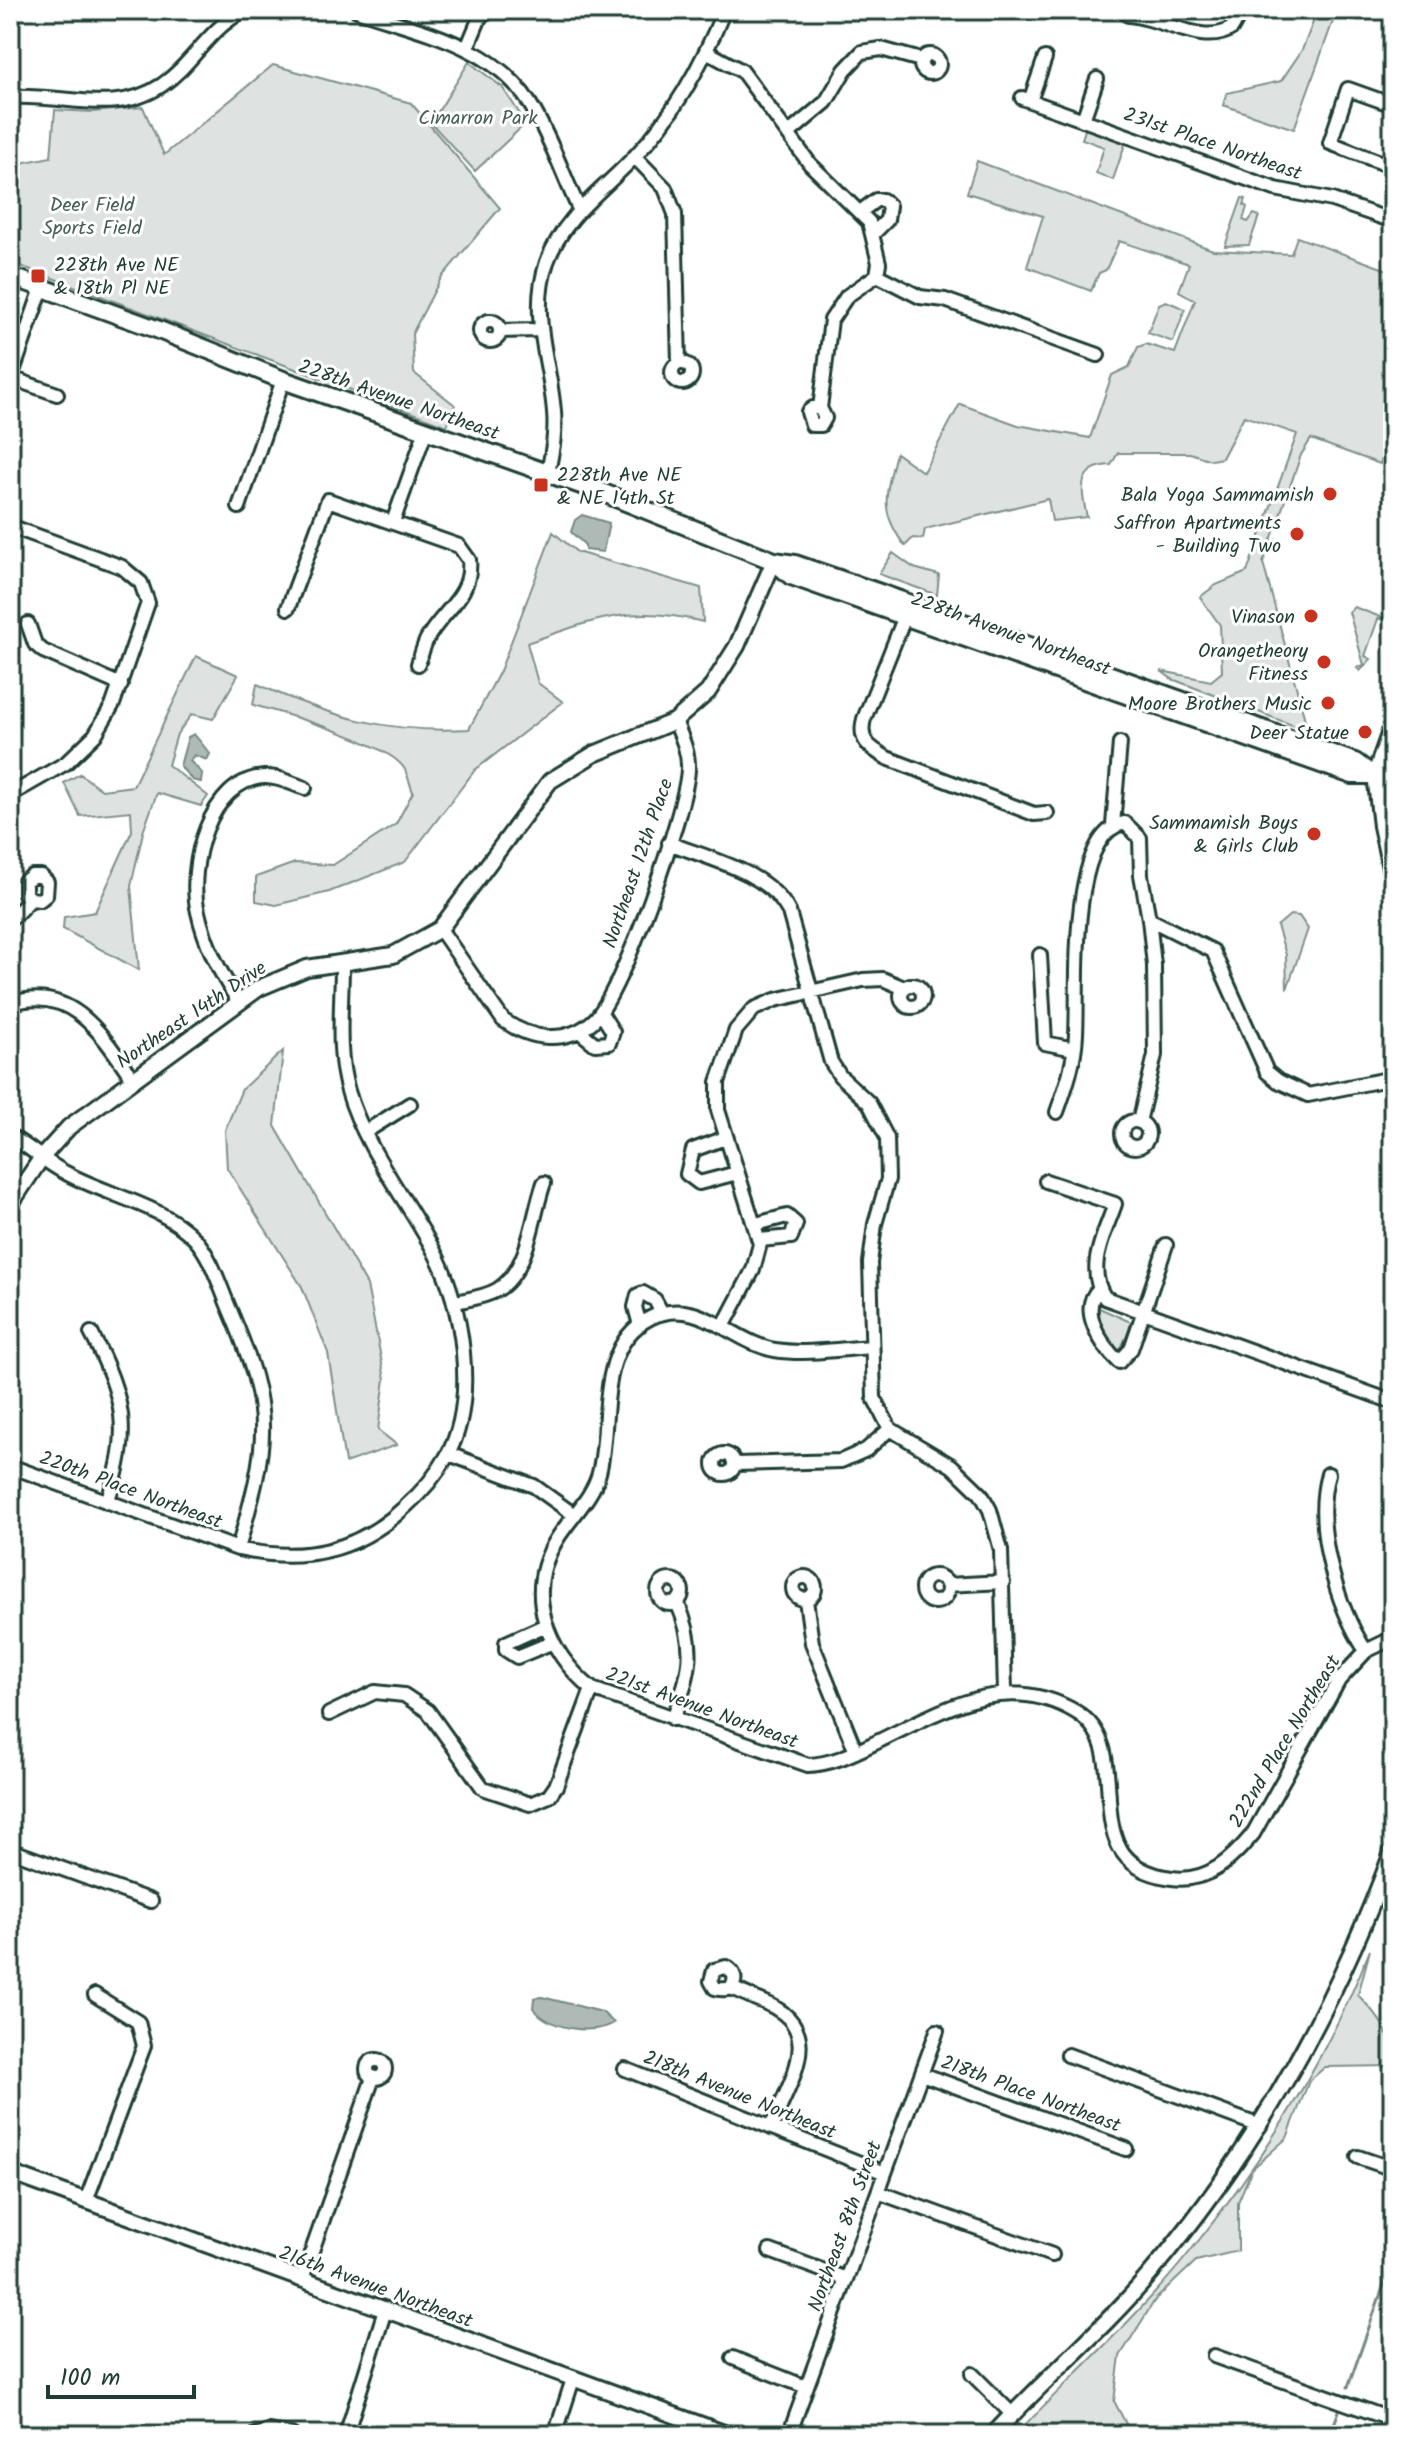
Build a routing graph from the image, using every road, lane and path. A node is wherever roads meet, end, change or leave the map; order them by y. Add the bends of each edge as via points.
1 (244, 10) edge
2 (357, 10) edge
3 (483, 10) edge
4 (724, 10) edge
5 (1242, 10) edge
6 (1128, 15) dead end
7 (467, 48) junction
8 (707, 52) junction
9 (1045, 58) dead end
10 (921, 60) dead end
11 (1097, 79) dead end
12 (10, 97) edge
13 (1393, 105) edge
14 (1083, 120) junction
15 (788, 134) junction
16 (635, 157) junction
17 (1393, 167) edge
18 (579, 209) junction
19 (860, 212) junction
20 (1393, 221) edge
21 (874, 233) junction
22 (877, 275) junction
23 (10, 276) edge
24 (42, 288) junction
25 (538, 330) junction
26 (500, 331) dead end
27 (1098, 355) dead end
28 (679, 363) dead end
29 (10, 379) edge
30 (283, 380) junction
31 (57, 394) dead end
32 (820, 408) dead end
33 (426, 430) junction
34 (548, 473) junction
35 (239, 507) dead end
36 (393, 522) junction
37 (10, 526) edge
38 (774, 561) junction
39 (864, 588) junction
40 (288, 608) dead end
41 (905, 616) junction
42 (28, 624) dead end
43 (418, 664) dead end
44 (1069, 675) junction
45 (1136, 682) junction
46 (121, 685) junction
47 (675, 721) junction
48 (1393, 723) edge
49 (1120, 743) dead end
50 (1375, 774) junction
51 (1393, 778) edge
52 (305, 788) dead end
53 (1393, 790) edge
54 (10, 795) edge
55 (1047, 813) dead end
56 (1113, 825) junction
57 (669, 843) junction
58 (1393, 882) edge
59 (31, 899) dead end
60 (1149, 919) junction
61 (10, 920) edge
62 (440, 929) junction
63 (1040, 955) dead end
64 (342, 964) junction
65 (904, 988) dead end
66 (813, 991) junction
67 (239, 1002) junction
68 (10, 1004) edge
69 (601, 1013) junction
70 (579, 1031) junction
71 (1074, 1049) junction
72 (132, 1078) junction
73 (1393, 1078) edge
74 (410, 1104) dead end
75 (1057, 1112) dead end
76 (1139, 1122) dead end
77 (365, 1132) junction
78 (10, 1136) edge
79 (725, 1138) junction
80 (42, 1157) junction
81 (737, 1173) junction
82 (1046, 1181) dead end
83 (544, 1183) dead end
84 (10, 1205) edge
85 (756, 1224) junction
86 (760, 1240) junction
87 (1166, 1245) dead end
88 (1099, 1289) junction
89 (455, 1302) junction
90 (1144, 1312) junction
91 (662, 1313) junction
92 (640, 1325) junction
93 (724, 1325) junction
94 (91, 1333) dead end
95 (872, 1347) junction
96 (1393, 1402) edge
97 (890, 1429) junction
98 (449, 1454) junction
99 (735, 1464) dead end
100 (10, 1466) edge
101 (1328, 1474) dead end
102 (107, 1502) junction
103 (573, 1514) junction
104 (238, 1549) junction
105 (1003, 1582) junction
106 (947, 1585) dead end
107 (806, 1600) dead end
108 (677, 1602) dead end
109 (1393, 1639) edge
110 (1366, 1651) junction
111 (592, 1689) junction
112 (1005, 1692) junction
113 (329, 1714) dead end
114 (673, 1719) junction
115 (856, 1752) junction
116 (1107, 1765) joint
117 (10, 1850) edge
118 (1393, 1850) edge
119 (151, 1901) dead end
120 (731, 1988) dead end
121 (95, 1995) dead end
122 (937, 2031) dead end
123 (1068, 2055) dead end
124 (625, 2069) dead end
125 (922, 2074) junction
126 (373, 2078) dead end
127 (1260, 2126) junction
128 (771, 2128) junction
129 (1126, 2149) dead end
130 (1358, 2157) dead end
131 (1393, 2169) edge
132 (10, 2173) edge
133 (885, 2173) junction
134 (878, 2192) junction
135 (86, 2201) junction
136 (770, 2251) dead end
137 (1052, 2255) dead end
138 (302, 2279) junction
139 (846, 2279) junction
140 (385, 2310) junction
141 (1214, 2356) dead end
142 (733, 2358) dead end
143 (972, 2374) dead end
144 (573, 2379) junction
145 (806, 2387) junction
146 (1012, 2414) junction
147 (1393, 2420) edge
148 (255, 2435) edge
149 (292, 2435) edge
150 (346, 2435) edge
151 (555, 2435) edge
152 (729, 2435) edge
153 (789, 2435) edge
154 (993, 2435) edge

1 - 12 street via 212,31 160,86 141,95 102,103
2 - 7 street
3 - 7 street
4 - 8 street
5 - 6 street via 1232,28 1209,36
7 - 18 street via 502,70 531,104
8 - 15 street via 742,71
8 - 16 street via 687,89
9 - 14 street, 231st Place Northeast via 1026,99
10 - 15 street via 881,49 862,52 826,102
11 - 14 street
13 - 17 street via 1348,89 1330,143
14 - 20 street, 231st Place Northeast via 1275,189 1332,200
15 - 19 street via 821,177
16 - 18 street
16 - 28 street via 665,188 675,214
18 - 25 street via 548,260
19 - 21 street
19 - 21 street via 876,200 889,206 887,220
21 - 22 street
22 - 27 street via 920,297 945,300
22 - 32 street via 847,296 831,320
23 - 24 main road, 228th Avenue Northeast
24 - 29 street
24 - 30 main road, 228th Avenue Northeast
25 - 26 street
25 - 34 street via 554,408
29 - 31 street
30 - 33 main road, 228th Avenue Northeast
30 - 35 street
33 - 34 main road, 228th Avenue Northeast
33 - 36 street
34 - 38 main road, 228th Avenue Northeast
36 - 40 street via 328,500
36 - 43 street via 459,546 469,560 460,599 426,641
37 - 46 street via 122,567 141,583 147,614
38 - 39 main road, 228th Avenue Northeast
38 - 41 main road, 228th Avenue Northeast via 791,576
38 - 47 street via 722,675
39 - 41 main road via 871,600
39 - 45 main road, 228th Avenue Northeast
41 - 44 main road, 228th Avenue Northeast
41 - 55 street via 864,719 862,738 887,758 1034,814
42 - 46 street via 43,651
44 - 45 main road via 1122,689
44 - 50 main road, 228th Avenue Northeast via 1352,775
45 - 50 main road, 228th Avenue Northeast via 1355,762
46 - 54 street via 107,717 82,750
47 - 57 street, Northeast 12th Place via 688,770
47 - 62 street, Northeast 14th Drive via 594,754 550,781
48 - 50 street
49 - 56 street
50 - 51 main road, 228th Avenue Northeast
50 - 53 main road, 228th Avenue Northeast
50 - 58 street
52 - 67 street via 263,777 236,785 220,801 202,849 197,910 224,979
56 - 60 street via 1125,823 1140,838
56 - 71 street via 1082,887
57 - 66 street via 774,889 789,912
57 - 69 street, Northeast 12th Place
59 - 61 street
60 - 73 street via 1213,951 1267,1072 1278,1081 1308,1095
60 - 76 street via 1155,1055
62 - 64 street, Northeast 14th Drive via 405,950
62 - 70 street via 503,1020 515,1029 543,1038
63 - 71 street via 1045,1043
64 - 67 street, Northeast 14th Drive via 290,973
64 - 77 street via 344,1077
65 - 66 street via 883,979
66 - 79 street via 754,1009 736,1030 718,1082
66 - 95 street via 831,1062 869,1103 887,1138 888,1179 870,1263
67 - 72 street, Northeast 14th Drive
68 - 72 street via 49,1000 76,1010 97,1027
69 - 70 street
69 - 70 street via 612,1028 609,1043 595,1044
71 - 75 street
72 - 80 street, Northeast 14th Drive via 69,1127
74 - 77 street
77 - 89 street via 434,1251
78 - 80 street
79 - 81 street
79 - 81 street via 693,1150 687,1174 699,1183
80 - 84 street, Northeast 14th Drive
80 - 104 street via 63,1172 158,1215 195,1239 209,1262 251,1360 263,1405 259,1474
81 - 85 street
82 - 88 street via 1115,1204 1094,1266
83 - 89 street via 514,1272 497,1290
85 - 86 street
85 - 86 street via 787,1216 796,1224 791,1237
86 - 93 street via 753,1270
87 - 90 street
88 - 90 street via 1105,1298
88 - 90 street via 1088,1308 1107,1351 1119,1362 1131,1349
89 - 98 street via 463,1386
90 - 96 street
91 - 92 street
91 - 92 street via 655,1300 638,1295
91 - 93 street via 691,1313
92 - 103 street via 611,1373 598,1478
93 - 95 street via 776,1350
94 - 102 street via 117,1391 124,1431 119,1470
95 - 97 street via 874,1398
97 - 99 street via 866,1450 841,1461
97 - 105 street via 952,1466 981,1494 997,1532
98 - 103 street via 527,1482
98 - 104 street via 427,1487 398,1515 341,1549 306,1556
100 - 102 street, 220th Place Northeast
101 - 110 street via 1326,1526 1334,1578 1345,1616
102 - 104 street, 220th Place Northeast
103 - 111 street, 221st Avenue Northeast via 547,1559 542,1604 560,1658
105 - 106 street
105 - 112 street
107 - 115 street via 812,1643
108 - 114 street via 688,1627 691,1654
109 - 110 street, 222nd Place Northeast
110 - 116 street, 222nd Place Northeast via 1339,1680 1253,1834 1216,1870 1179,1879 1146,1872 1133,1863 1110,1824
111 - 113 street via 556,1786 549,1796 530,1804 483,1788 428,1711 404,1695 375,1692
111 - 114 street, 221st Avenue Northeast
112 - 115 street, 221st Avenue Northeast via 978,1697
112 - 116 street, 221st Avenue Northeast via 1051,1700 1084,1717 1102,1738
114 - 115 street, 221st Avenue Northeast via 794,1762 823,1764
117 - 119 street
118 - 127 street via 1333,1995
120 - 128 street via 783,2011 798,2030 799,2057
121 - 135 street via 138,2022 144,2046
122 - 125 street, Northeast 8th Street
123 - 127 street
124 - 128 street, 218th Avenue Northeast
125 - 129 street, 218th Place Northeast
125 - 133 street, Northeast 8th Street
126 - 138 street
127 - 146 street via 1149,2276
128 - 133 street, 218th Avenue Northeast
130 - 131 street
132 - 135 street, 216th Avenue Northeast
133 - 134 street, Northeast 8th Street
134 - 137 street
134 - 139 street, Northeast 8th Street
135 - 138 street, 216th Avenue Northeast
136 - 139 street
138 - 140 street, 216th Avenue Northeast
139 - 145 street, Northeast 8th Street
140 - 144 street, 216th Avenue Northeast
140 - 150 street
141 - 147 street
142 - 145 street
143 - 146 street
144 - 151 street
144 - 152 street, 216th Avenue Northeast
145 - 153 street, Northeast 8th Street
146 - 154 street
148 - 149 street

